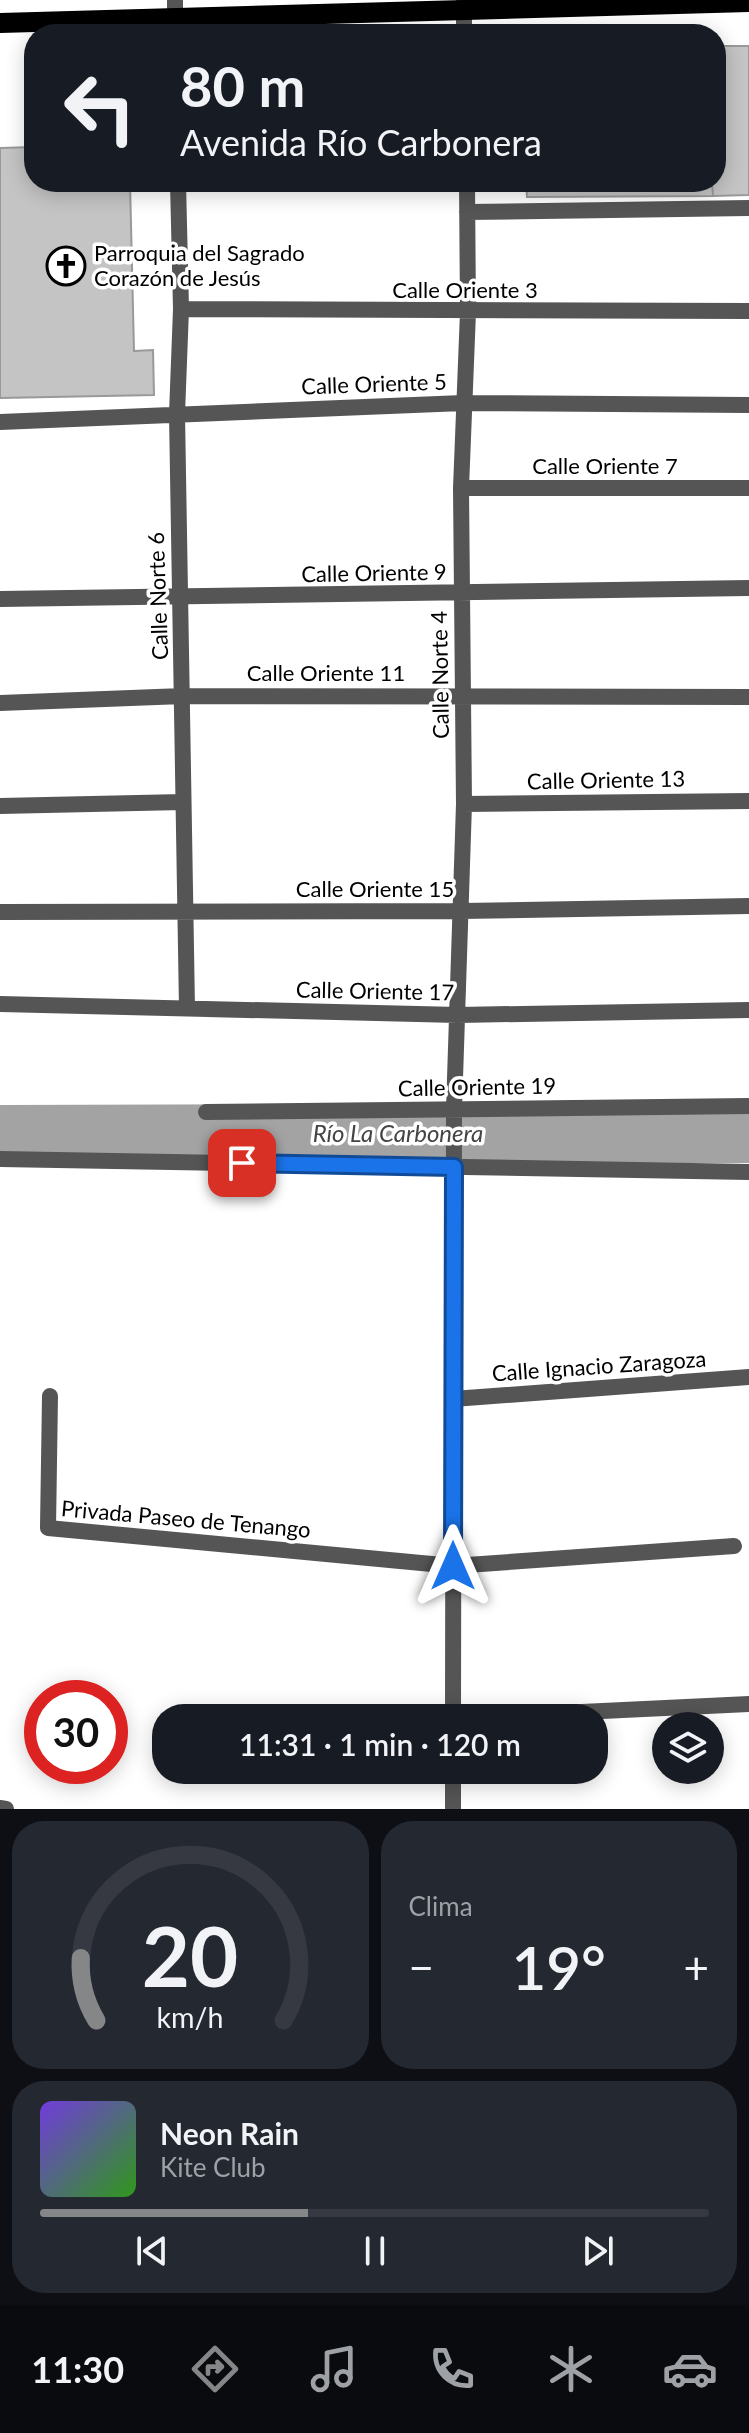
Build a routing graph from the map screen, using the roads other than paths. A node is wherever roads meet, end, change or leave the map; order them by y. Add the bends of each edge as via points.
1 (749, 2) edge
2 (464, 4) edge
3 (175, 18) edge
4 (0, 23) edge
5 (178, 192) edge
6 (467, 192) edge
7 (749, 208) edge
8 (467, 212) junction
9 (181, 309) junction
10 (749, 311) edge
11 (468, 312) junction
12 (463, 403) junction
13 (749, 405) edge
14 (177, 414) junction
15 (0, 422) edge
16 (461, 488) junction
17 (749, 488) edge
18 (749, 588) edge
19 (461, 594) junction
20 (179, 597) junction
21 (0, 599) edge
22 (463, 695) junction
23 (183, 696) junction
24 (749, 697) edge
25 (0, 703) edge
26 (749, 801) edge
27 (183, 802) junction
28 (464, 804) junction
29 (0, 806) edge
30 (749, 906) edge
31 (184, 909) junction
32 (461, 911) junction
33 (0, 912) edge
34 (0, 1004) edge
35 (187, 1008) junction
36 (749, 1010) edge
37 (458, 1015) junction
38 (749, 1106) edge
39 (454, 1109) junction
40 (206, 1112) dead end
41 (0, 1159) edge
42 (454, 1167) junction
43 (749, 1172) edge
44 (749, 1377) edge
45 (50, 1396) dead end
46 (453, 1399) junction
47 (734, 1546) dead end
48 (453, 1566) junction
49 (453, 1704) edge
50 (749, 1704) edge
51 (608, 1711) edge
52 (453, 1784) edge
53 (453, 1809) edge

1 - 2 main road
2 - 3 main road
3 - 4 main road
5 - 9 street, Calle Norte 6
6 - 8 street, Calle Norte 4
7 - 8 street
8 - 11 street, Calle Norte 4
9 - 11 street, Calle Oriente 3
9 - 14 street, Calle Norte 6
10 - 11 street, Calle Oriente 3
11 - 12 street, Calle Norte 4
12 - 13 street, Calle Oriente 5
12 - 14 street, Calle Oriente 5
12 - 16 street, Calle Norte 4
14 - 15 street, Calle Oriente 5
14 - 20 street, Calle Norte 6
16 - 17 street, Calle Oriente 7
16 - 19 street, Calle Norte 4
18 - 19 street, Calle Oriente 9
19 - 20 street, Calle Oriente 9
19 - 22 street, Calle Norte 4
20 - 21 street, Calle Oriente 9
20 - 23 street, Calle Norte 6
22 - 23 street, Calle Oriente 11
22 - 24 street, Calle Oriente 11
22 - 28 street, Calle Norte 4
23 - 25 street, Calle Oriente 11
23 - 27 street, Calle Norte 6
26 - 28 street, Calle Oriente 13
27 - 29 street
27 - 31 street, Calle Norte 6
28 - 32 street, Calle Norte 4
30 - 32 street, Calle Oriente 15
31 - 32 street, Calle Oriente 15
31 - 33 street, Calle Oriente 15
31 - 35 street, Calle Norte 6
32 - 37 street, Calle Norte 4
34 - 35 street, Calle Oriente 17
35 - 37 street, Calle Oriente 17
36 - 37 street, Calle Oriente 17
37 - 39 street, Calle Norte 4
38 - 39 street, Calle Oriente 19
39 - 40 street, Calle Oriente 19
39 - 42 street, Calle Norte 4
41 - 42 street
42 - 43 street
42 - 46 street, Calle Norte 4
44 - 46 street, Calle Ignacio Zaragoza
45 - 48 street, Privada Paseo de Tenango via 48,1528
46 - 48 street, Calle Norte 4
47 - 48 street
48 - 49 street, Calle Norte 4
50 - 51 street
52 - 53 street

